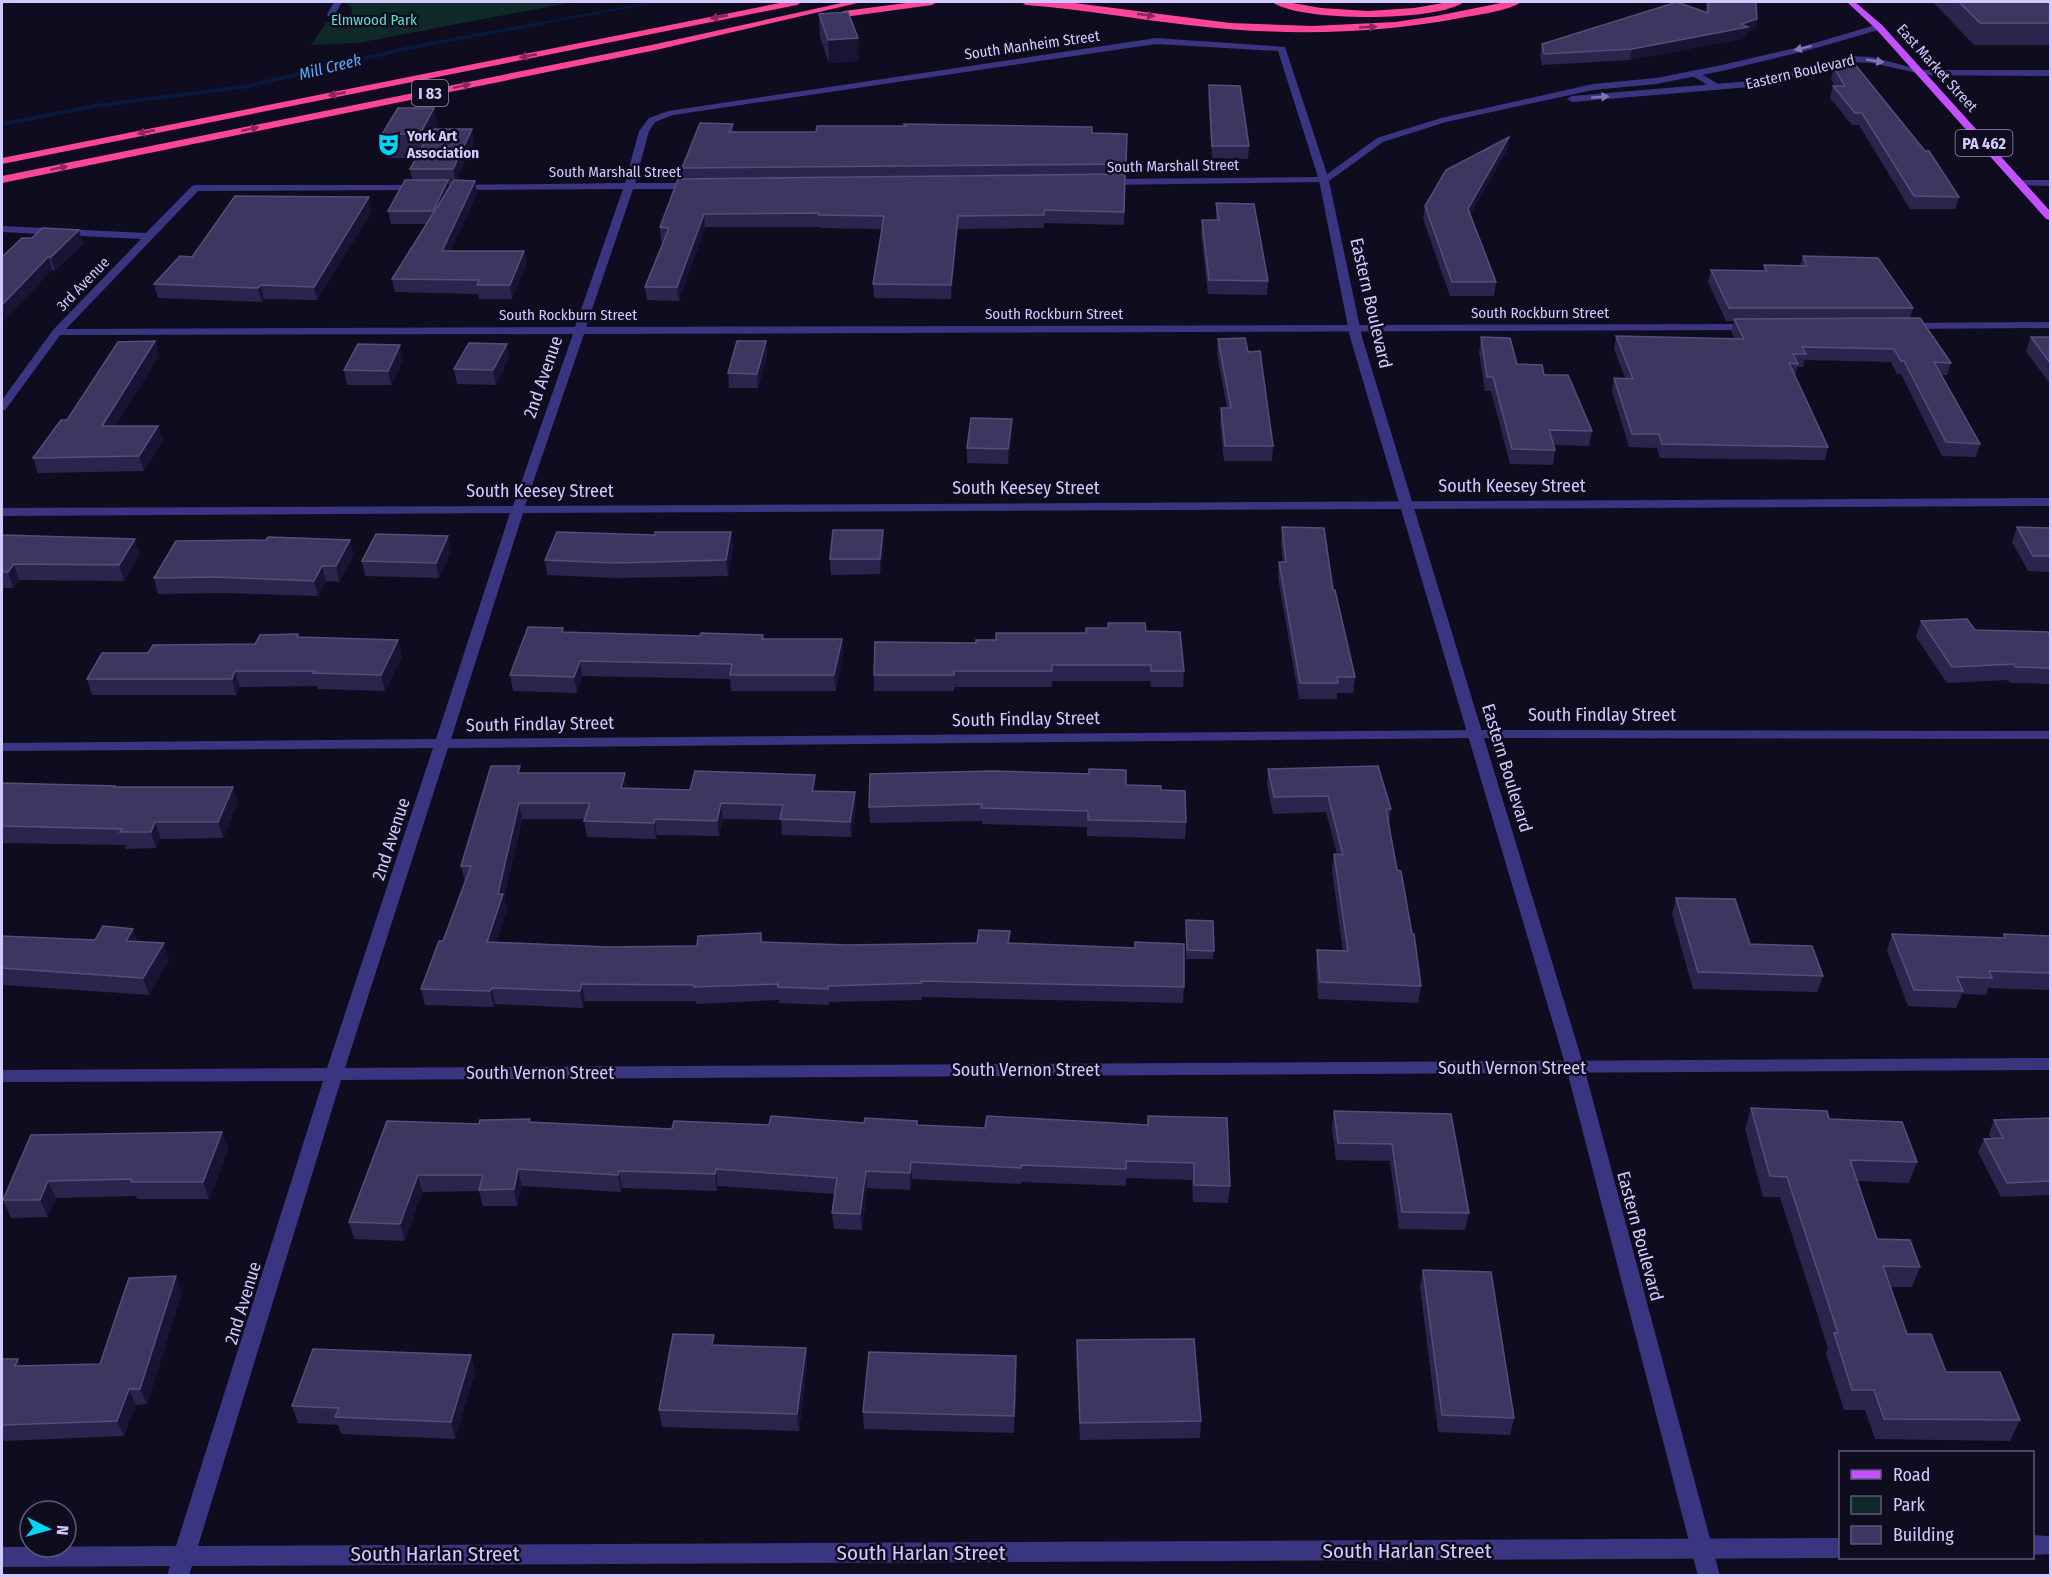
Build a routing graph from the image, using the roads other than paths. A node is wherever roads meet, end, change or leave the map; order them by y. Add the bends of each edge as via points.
1 (338, 2) edge
2 (797, 2) edge
3 (857, 2) edge
4 (932, 2) edge
5 (1026, 2) edge
6 (1277, 2) edge
7 (1459, 2) edge
8 (1516, 2) edge
9 (1851, 2) edge
10 (1863, 2) edge
11 (331, 14) dead end
12 (1876, 23) junction
13 (656, 47) junction
14 (1919, 72) junction
15 (1694, 73) junction
16 (2050, 73) edge
17 (1719, 88) junction
18 (1521, 103) junction
19 (652, 120) joint
20 (2, 161) edge
21 (2, 180) edge
22 (1324, 180) junction
23 (1093, 182) edge
24 (2021, 183) junction
25 (2050, 183) edge
26 (712, 186) edge
27 (628, 187) junction
28 (426, 188) edge
29 (450, 188) edge
30 (2050, 217) edge
31 (2, 229) edge
32 (149, 236) junction
33 (2050, 325) edge
34 (1893, 326) edge
35 (1764, 327) edge
36 (1354, 329) junction
37 (580, 330) junction
38 (57, 332) junction
39 (2, 407) edge
40 (2050, 502) edge
41 (1407, 504) junction
42 (518, 509) junction
43 (2, 512) edge
44 (1476, 734) junction
45 (2050, 735) edge
46 (443, 744) junction
47 (2, 747) edge
48 (2050, 1064) edge
49 (1575, 1067) junction
50 (334, 1074) junction
51 (2, 1076) edge
52 (2034, 1545) edge
53 (2050, 1545) edge
54 (1839, 1548) edge
55 (1702, 1550) junction
56 (2, 1557) edge
57 (182, 1565) edge
58 (1709, 1575) edge

1 - 11 street
2 -> 20 highway, I 83
3 - 13 highway, I 83
4 - 13 highway via 894,5
5 -> 8 highway via 1246,27 1310,28 1436,21
6 - 7 highway via 1365,14 1415,12
9 - 12 main road, East Market Street / PA 462
10 - 12 main road, East Market Street / PA 462
12 - 14 main road, East Market Street / PA 462
12 -> 15 street, Eastern Boulevard via 1806,48
21 -> 13 highway, I 83
14 - 16 street, Eastern Boulevard
17 -> 14 street, Eastern Boulevard via 1762,83 1849,58
14 - 24 main road, East Market Street / PA 462
15 - 17 street, Eastern Boulevard
15 - 18 street, Eastern Boulevard via 1593,87
18 -> 17 street, Eastern Boulevard
18 - 22 street, Eastern Boulevard via 1444,120 1380,140
19 - 22 street, South Manheim Street via 671,113 1156,41 1282,49
19 - 27 street, 2nd Avenue via 644,130
22 - 23 street, South Marshall Street
22 - 36 street, Eastern Boulevard
24 - 25 street
24 - 30 main road, East Market Street / PA 462
26 - 27 street, South Marshall Street
27 - 29 street, South Marshall Street
27 - 37 street, 2nd Avenue
28 - 32 street, 3rd Avenue via 195,188
31 - 32 street
32 - 38 street, 3rd Avenue
33 - 34 street
35 - 36 street, South Rockburn Street
36 - 37 street, South Rockburn Street
36 - 41 street, Eastern Boulevard
37 - 38 street, South Rockburn Street
37 - 42 street, 2nd Avenue
38 - 39 street, 3rd Avenue
40 - 41 street, South Keesey Street
41 - 42 street, South Keesey Street
41 - 44 street, Eastern Boulevard
42 - 43 street, South Keesey Street
42 - 46 street, 2nd Avenue
44 - 45 street, South Findlay Street
44 - 46 street, South Findlay Street
44 - 49 street, Eastern Boulevard
46 - 47 street, South Findlay Street
46 - 50 street, 2nd Avenue
48 - 49 street, South Vernon Street
49 - 50 street, South Vernon Street
49 - 55 street, Eastern Boulevard
50 - 51 street, South Vernon Street
50 - 57 street, 2nd Avenue
52 - 53 street
54 - 55 street, South Harlan Street
55 - 57 street, South Harlan Street
55 - 58 street, Eastern Boulevard
56 - 57 street, South Harlan Street

